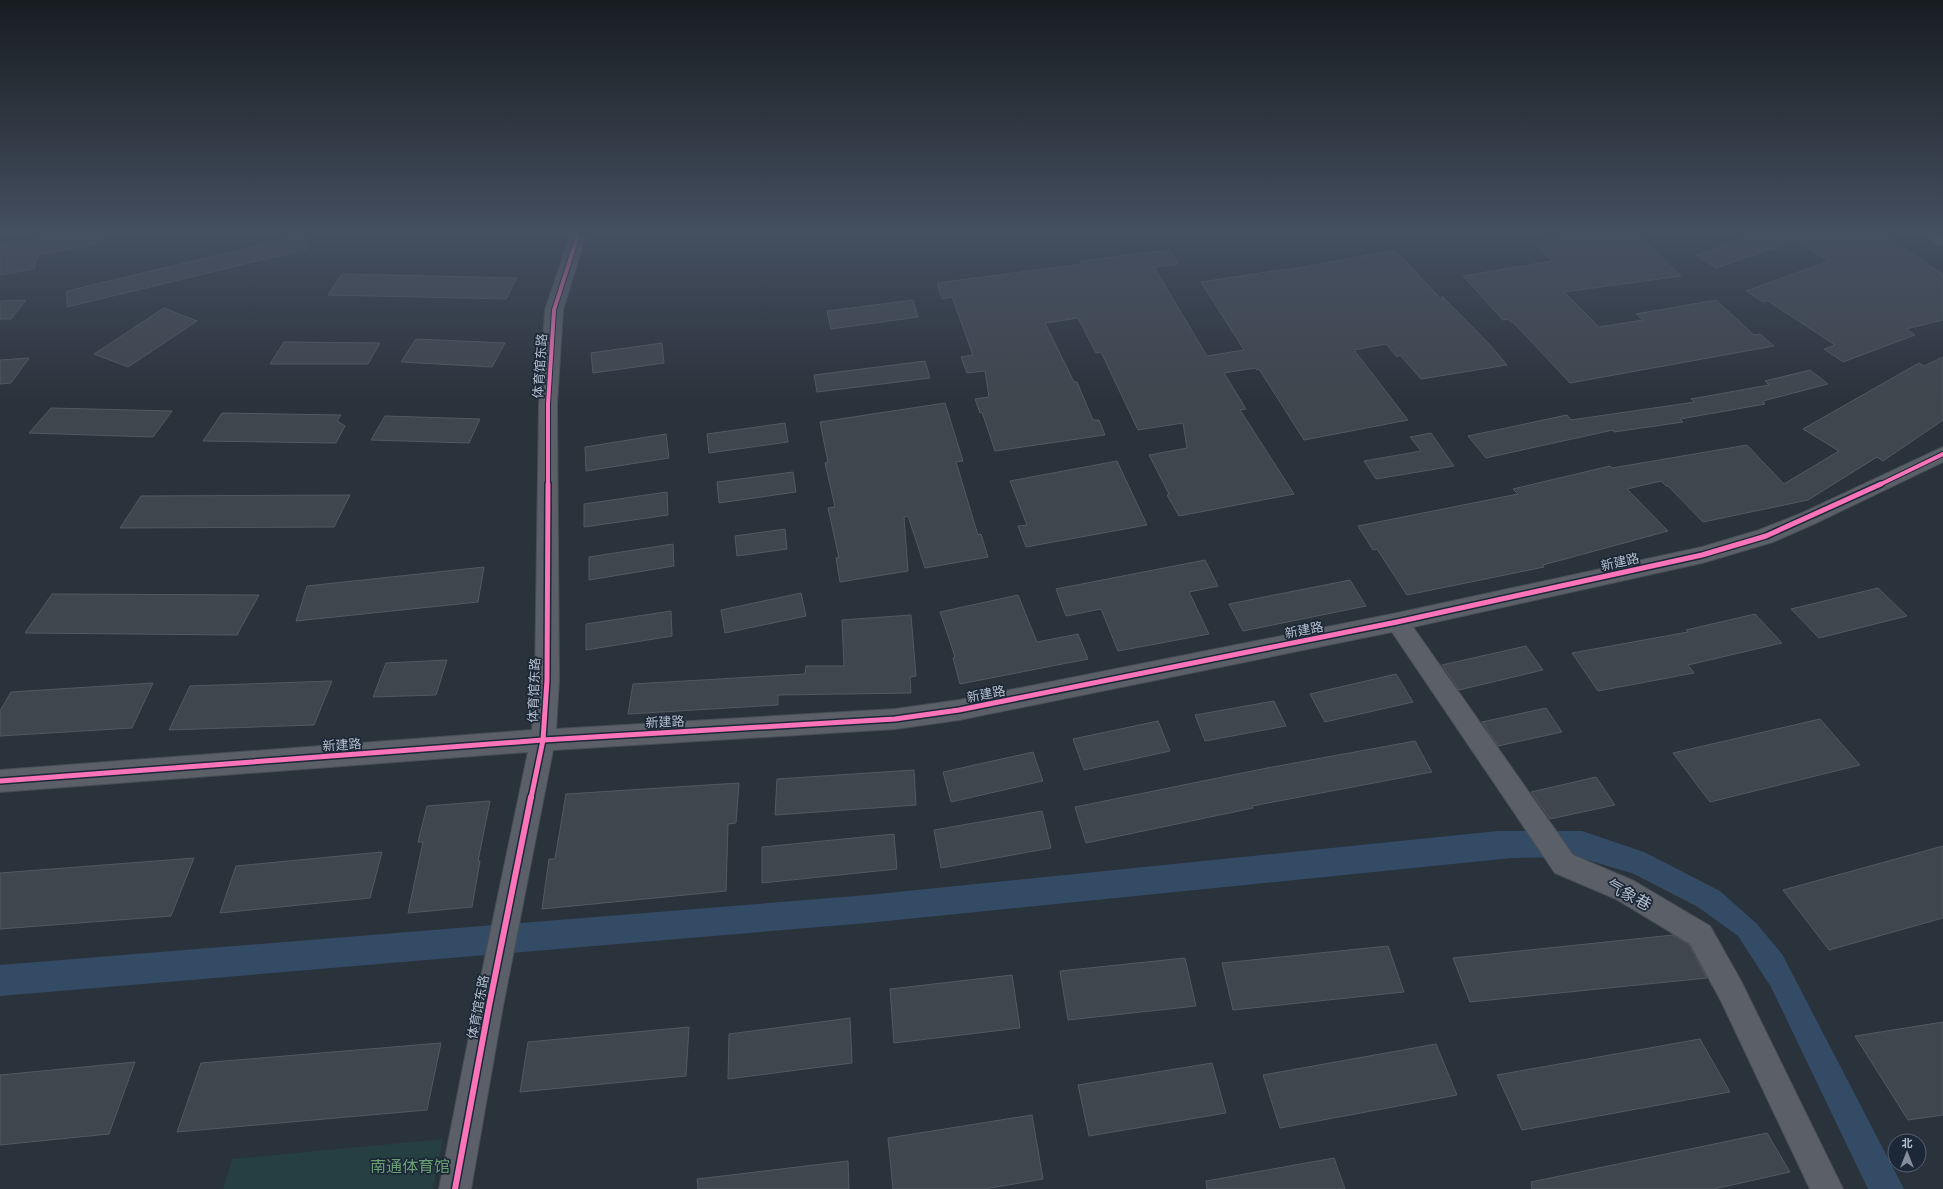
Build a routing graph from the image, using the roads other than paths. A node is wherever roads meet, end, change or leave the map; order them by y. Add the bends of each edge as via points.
1 (560, 290) edge
2 (1943, 454) edge
3 (1397, 622) junction
4 (543, 740) junction
5 (0, 781) edge
6 (455, 1189) edge
7 (1827, 1189) edge

1 - 4 street, 体育馆东路 via 554,310 548,404 547,680
2 - 3 street, 新建路 via 1766,536 1702,555
3 - 4 street, 新建路 via 959,710 895,718
3 - 7 street, 气象巷 via 1564,864 1625,890 1700,935 1732,991
4 - 5 street, 新建路
4 - 6 street, 体育馆东路

